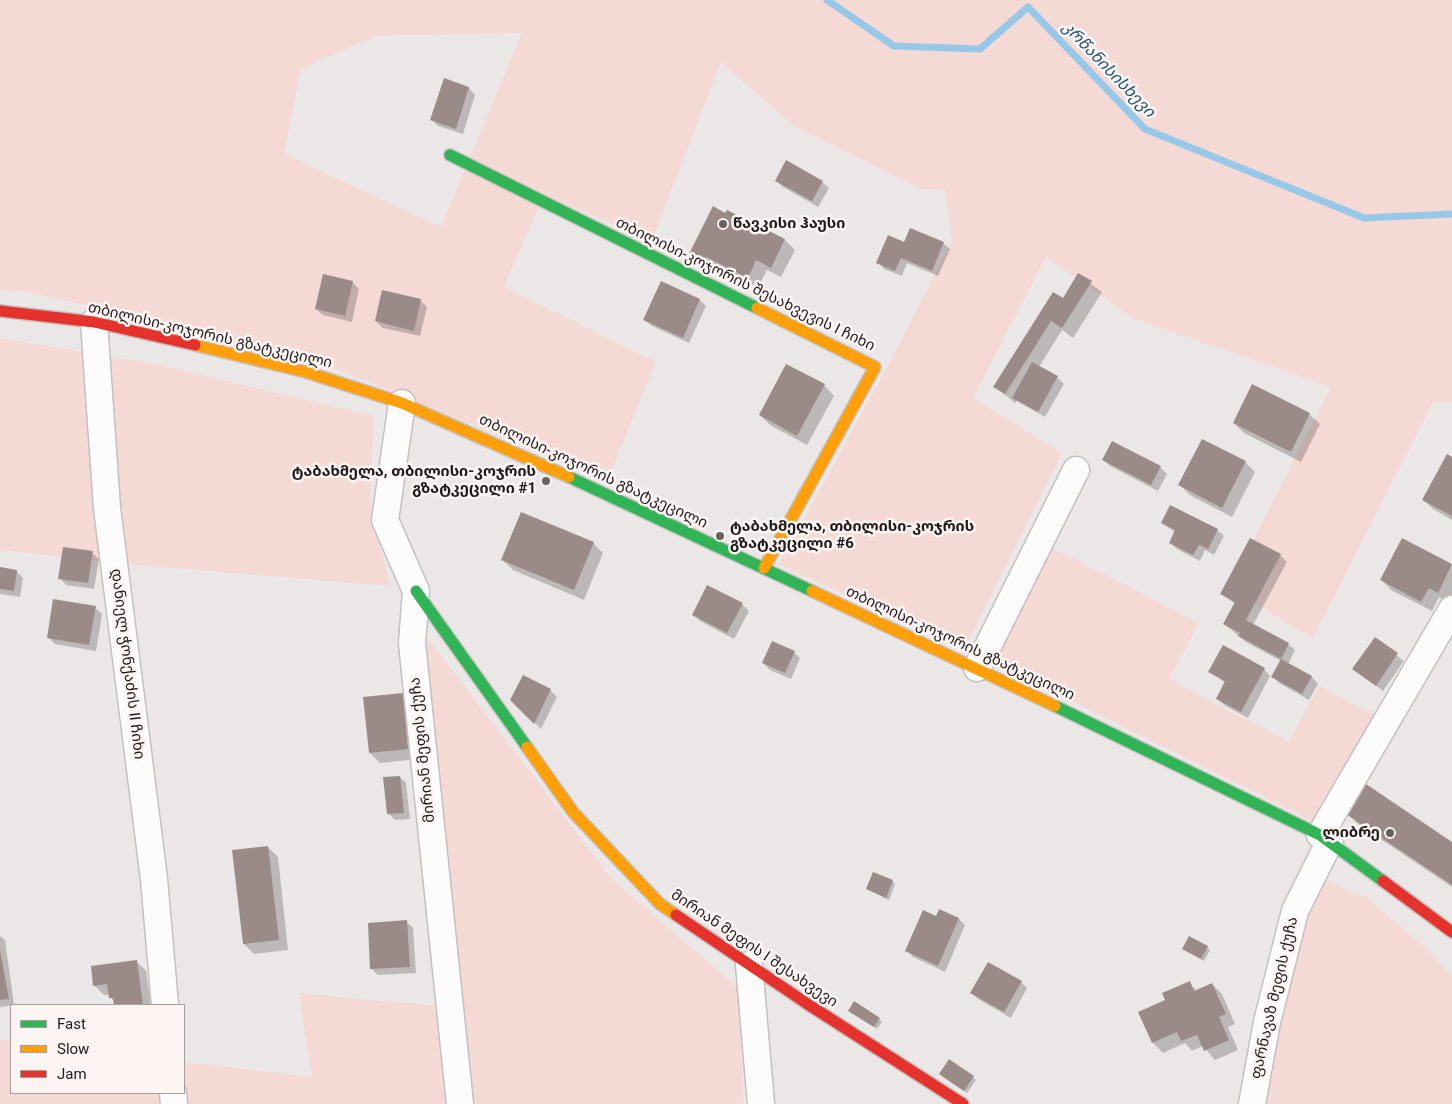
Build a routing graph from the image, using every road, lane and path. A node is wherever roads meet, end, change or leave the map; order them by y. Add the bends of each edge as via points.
1 (450, 155) dead end
2 (0, 311) edge
3 (94, 322) junction
4 (402, 403) junction
5 (1076, 470) dead end
6 (764, 568) junction
7 (416, 592) junction
8 (1452, 609) edge
9 (977, 668) junction
10 (1325, 838) junction
11 (1452, 932) edge
12 (749, 965) junction
13 (165, 1004) edge
14 (460, 1104) edge
15 (761, 1104) edge
16 (963, 1104) edge
17 (1252, 1104) edge

1 - 6 main road, თბილისი-კოჯორის შესახვევის I ჩიხი via 875,367
2 - 3 main road, თბილისი-კოჯორის გზატკეცილი
3 - 4 main road, თბილისი-კოჯორის გზატკეცილი via 306,372
3 - 13 street, დანიელ ჭონქაძის II ჩიხი via 108,508 152,869
4 - 6 main road, თბილისი-კოჯორის გზატკეცილი via 501,445
4 - 7 street, მირიან მეფის ქუჩა via 385,520
5 - 9 street
6 - 9 main road, თბილისი-კოჯორის გზატკეცილი
7 - 12 main road, მირიან მეფის I შესახვევი via 573,812 660,904
7 - 14 street, მირიან მეფის ქუჩა via 412,643
8 - 10 street, ფარნავაზ მეფის ქუჩა
9 - 10 main road, თბილისი-კოჯორის გზატკეცილი
10 - 11 main road, თბილისი-კოჯორის გზატკეცილი
10 - 17 street, ფარნავაზ მეფის ქუჩა via 1295,911 1267,1022
12 - 15 street
12 - 16 main road, მირიან მეფის I შესახვევი

